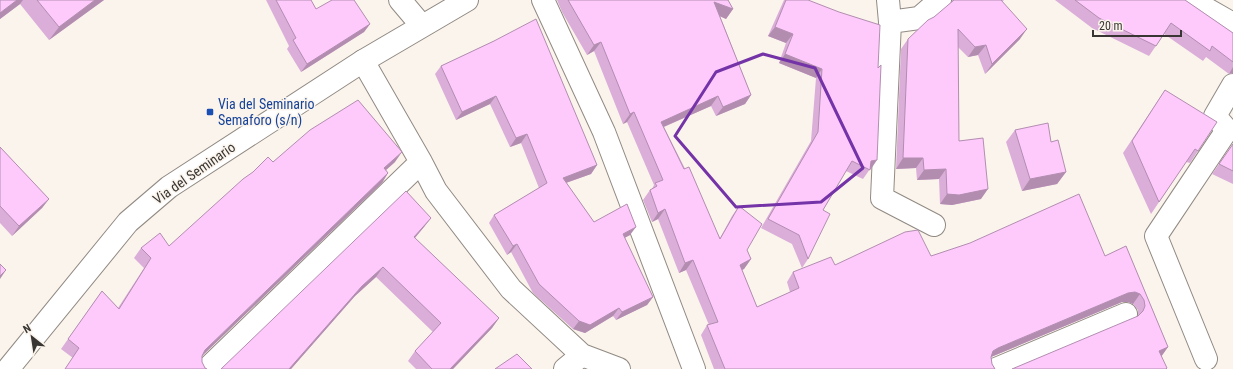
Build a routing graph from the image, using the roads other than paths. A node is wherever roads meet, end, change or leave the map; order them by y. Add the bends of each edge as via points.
1 (400, 0) edge
2 (467, 0) edge
3 (543, 0) edge
4 (888, 0) edge
5 (940, 0) edge
6 (1191, 0) edge
7 (890, 22) junction
8 (1233, 24) edge
9 (422, 26) junction
10 (363, 61) junction
11 (1233, 85) edge
12 (422, 162) junction
13 (934, 225) dead end
14 (1126, 314) dead end
15 (582, 355) junction
16 (1206, 359) dead end
17 (8, 369) edge
18 (207, 369) edge
19 (565, 369) edge
20 (619, 369) edge
21 (694, 369) edge
22 (996, 369) edge

1 - 9 street
2 - 9 street, Via del Seminario
3 - 21 street via 604,132
4 - 7 street
5 - 7 street via 919,18
6 - 8 street
7 - 13 street via 882,198
9 - 10 street, Via del Seminario
10 - 12 street
10 - 17 street, Via del Seminario via 169,187 128,222
11 - 16 street via 1215,116 1227,130 1156,236
12 - 15 street via 436,191 511,289
12 - 18 street
14 - 22 street
15 - 19 street
15 - 20 street

